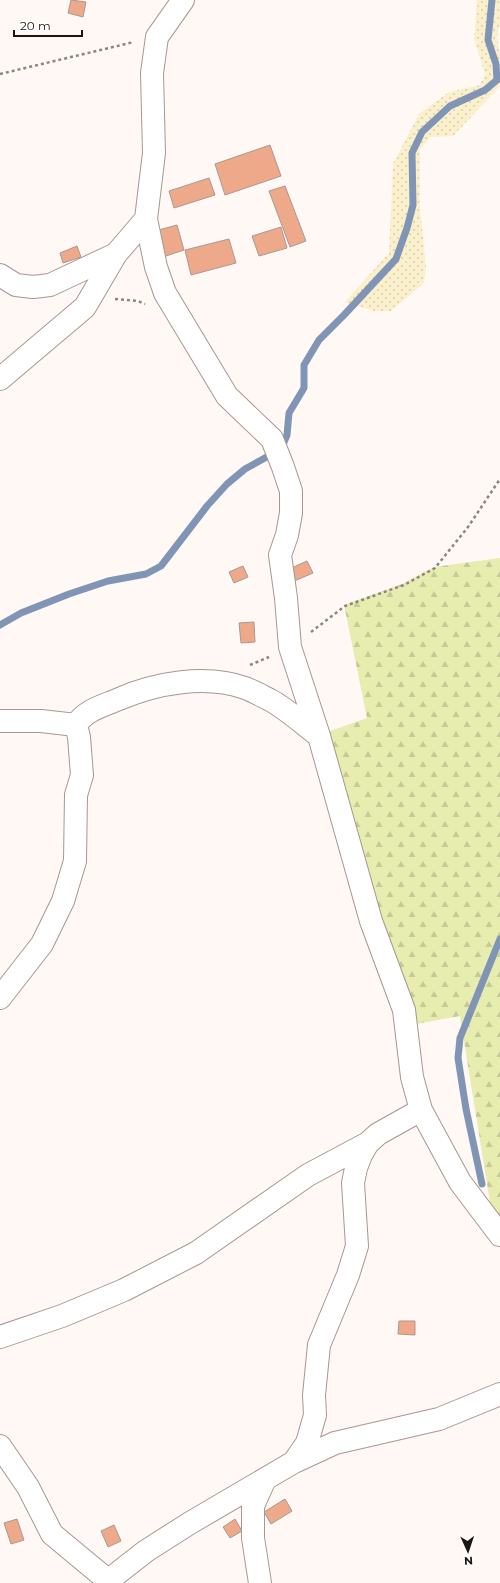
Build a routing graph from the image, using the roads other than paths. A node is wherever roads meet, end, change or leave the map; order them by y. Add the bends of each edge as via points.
1 (182, 0) edge
2 (146, 219) junction
3 (116, 254) junction
4 (0, 275) edge
5 (0, 379) edge
6 (2, 719) edge
7 (76, 725) junction
8 (319, 736) junction
9 (0, 998) edge
10 (421, 1110) junction
11 (368, 1143) junction
12 (500, 1235) edge
13 (0, 1337) edge
14 (500, 1394) edge
15 (0, 1446) edge
16 (294, 1462) junction
17 (265, 1479) junction
18 (109, 1582) edge
19 (260, 1583) edge

1 - 2 street via 157,37 152,73 154,153
2 - 3 street
2 - 8 street via 156,267 165,293 227,396 272,439 283,467 291,491 291,513 280,555 290,647
3 - 4 street via 50,285 16,285
3 - 5 street via 85,307
6 - 7 street
7 - 8 street via 87,713 158,686 213,682 244,688 271,701
7 - 9 street via 82,775 76,795 75,861 63,901 42,944
8 - 10 street via 371,921 404,1010 412,1077
10 - 11 street via 378,1134
10 - 12 street via 460,1182
11 - 13 street via 308,1175 196,1253 124,1290 62,1316
11 - 16 street via 356,1168 353,1183 357,1246 320,1345 314,1395 315,1415 307,1442
14 - 16 street via 439,1419 335,1443
15 - 18 street via 28,1487 52,1534
16 - 17 street
17 - 18 street via 146,1551
17 - 19 street via 254,1506 252,1538

